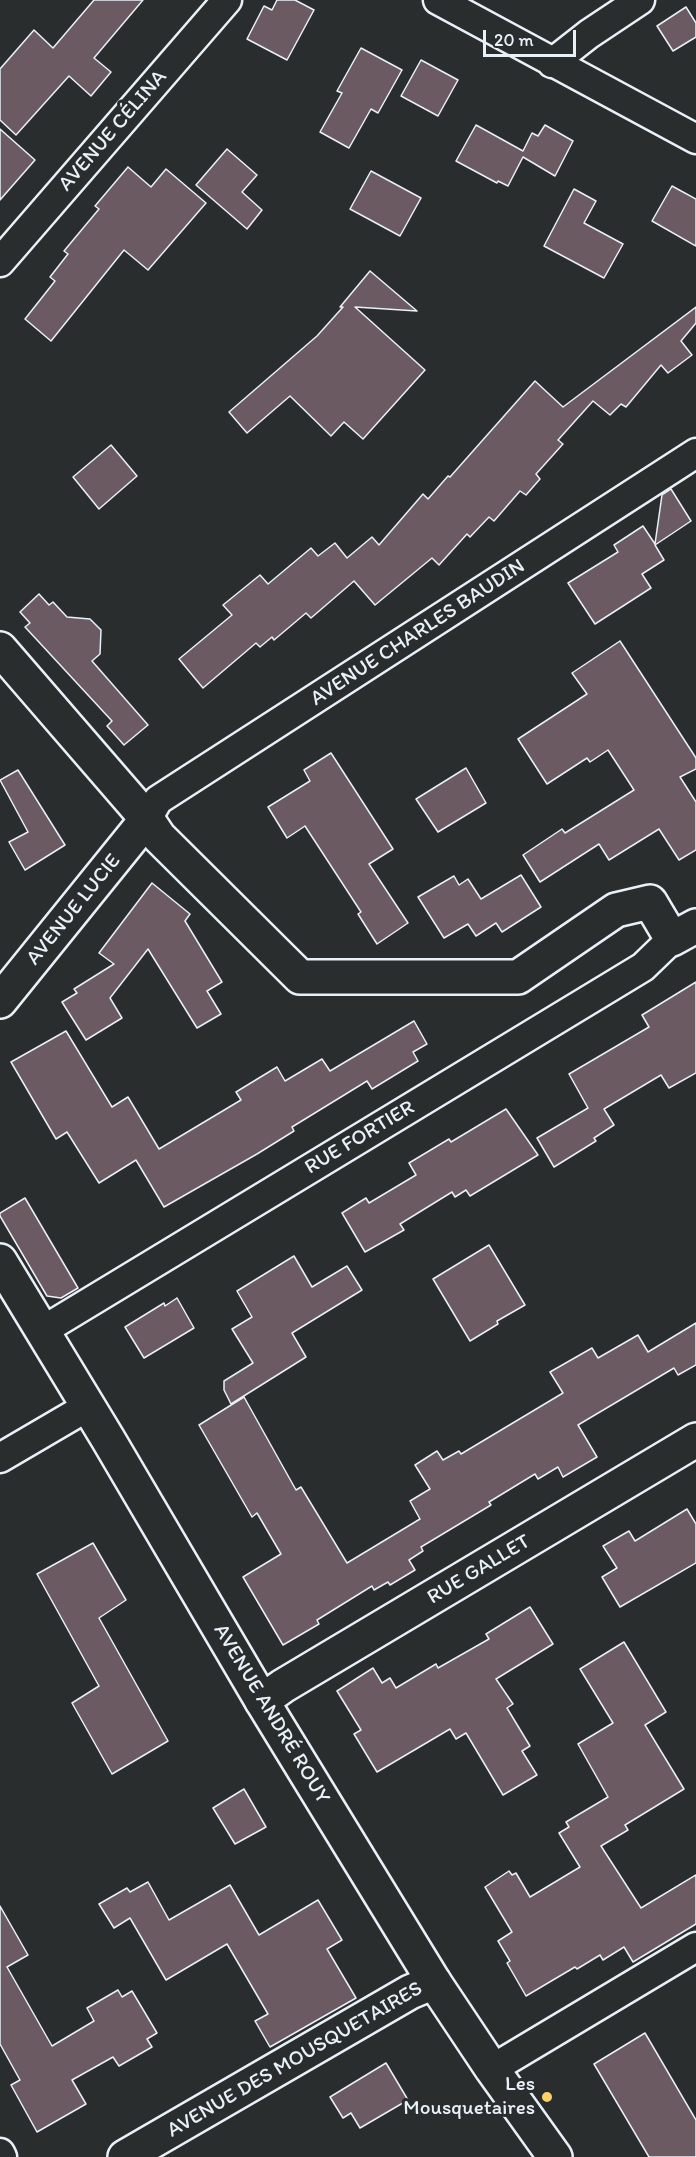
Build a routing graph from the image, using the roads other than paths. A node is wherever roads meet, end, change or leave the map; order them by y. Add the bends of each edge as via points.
1 (227, 0) edge
2 (438, 0) edge
3 (640, 0) edge
4 (552, 63) junction
5 (696, 139) edge
6 (0, 262) edge
7 (696, 453) edge
8 (0, 649) edge
9 (147, 819) junction
10 (684, 932) edge
11 (0, 1001) edge
12 (0, 1261) edge
13 (42, 1331) junction
14 (87, 1407) junction
15 (696, 1440) edge
16 (0, 1458) edge
17 (262, 1701) junction
18 (696, 1947) edge
19 (434, 1982) junction
20 (492, 2069) junction
21 (0, 2153) edge
22 (2, 2157) edge
23 (125, 2157) edge
24 (555, 2157) edge

1 - 6 street, AVENUE CÉLINA
2 - 4 street
3 - 4 street
4 - 5 street
7 - 9 street, AVENUE CHARLES BAUDIN via 158,800
8 - 9 street
9 - 10 street via 159,837 300,977 518,977 616,910 650,902
9 - 11 street, AVENUE LUCIE
10 - 13 street, RUE FORTIER via 643,967
12 - 13 street, AVENUE ANDRÉ ROUY
13 - 14 street, AVENUE ANDRÉ ROUY
14 - 16 street
14 - 17 street, AVENUE ANDRÉ ROUY
15 - 17 street, RUE GALLET
17 - 19 street, AVENUE ANDRÉ ROUY
18 - 20 street
19 - 20 street, AVENUE ANDRÉ ROUY
19 - 23 street, AVENUE DES MOUSQUETAIRES
20 - 24 street, AVENUE ANDRÉ ROUY
21 - 22 street

